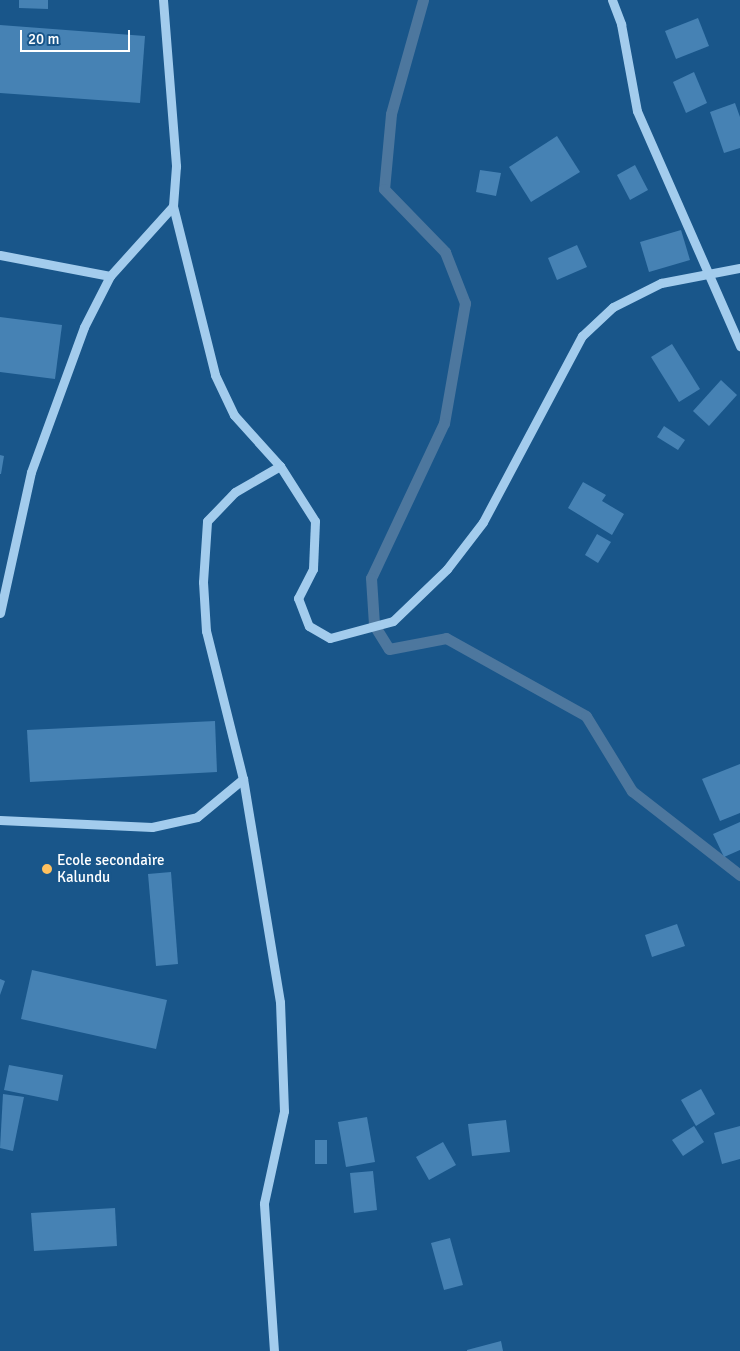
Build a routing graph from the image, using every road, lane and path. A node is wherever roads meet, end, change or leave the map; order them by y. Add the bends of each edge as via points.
1 (163, 0) edge
2 (612, 0) edge
3 (173, 206) junction
4 (0, 255) edge
5 (740, 268) edge
6 (706, 272) junction
7 (110, 276) junction
8 (740, 346) edge
9 (280, 466) junction
10 (0, 614) edge
11 (242, 779) junction
12 (0, 820) edge
13 (274, 1351) edge

1 - 3 street via 176,166
2 - 6 street via 621,24 637,111
3 - 7 street
3 - 9 street via 215,375 234,415
4 - 7 street
5 - 6 street
6 - 8 street
6 - 9 street via 661,283 613,306 582,336 483,522 447,569 393,621 330,638 309,626 298,598 313,570 315,521
7 - 10 street via 84,327 31,472
9 - 11 street via 235,492 207,521 206,631
11 - 12 street via 197,817 152,827 82,820
11 - 13 street via 280,1002 283,1050 284,1111 264,1203

